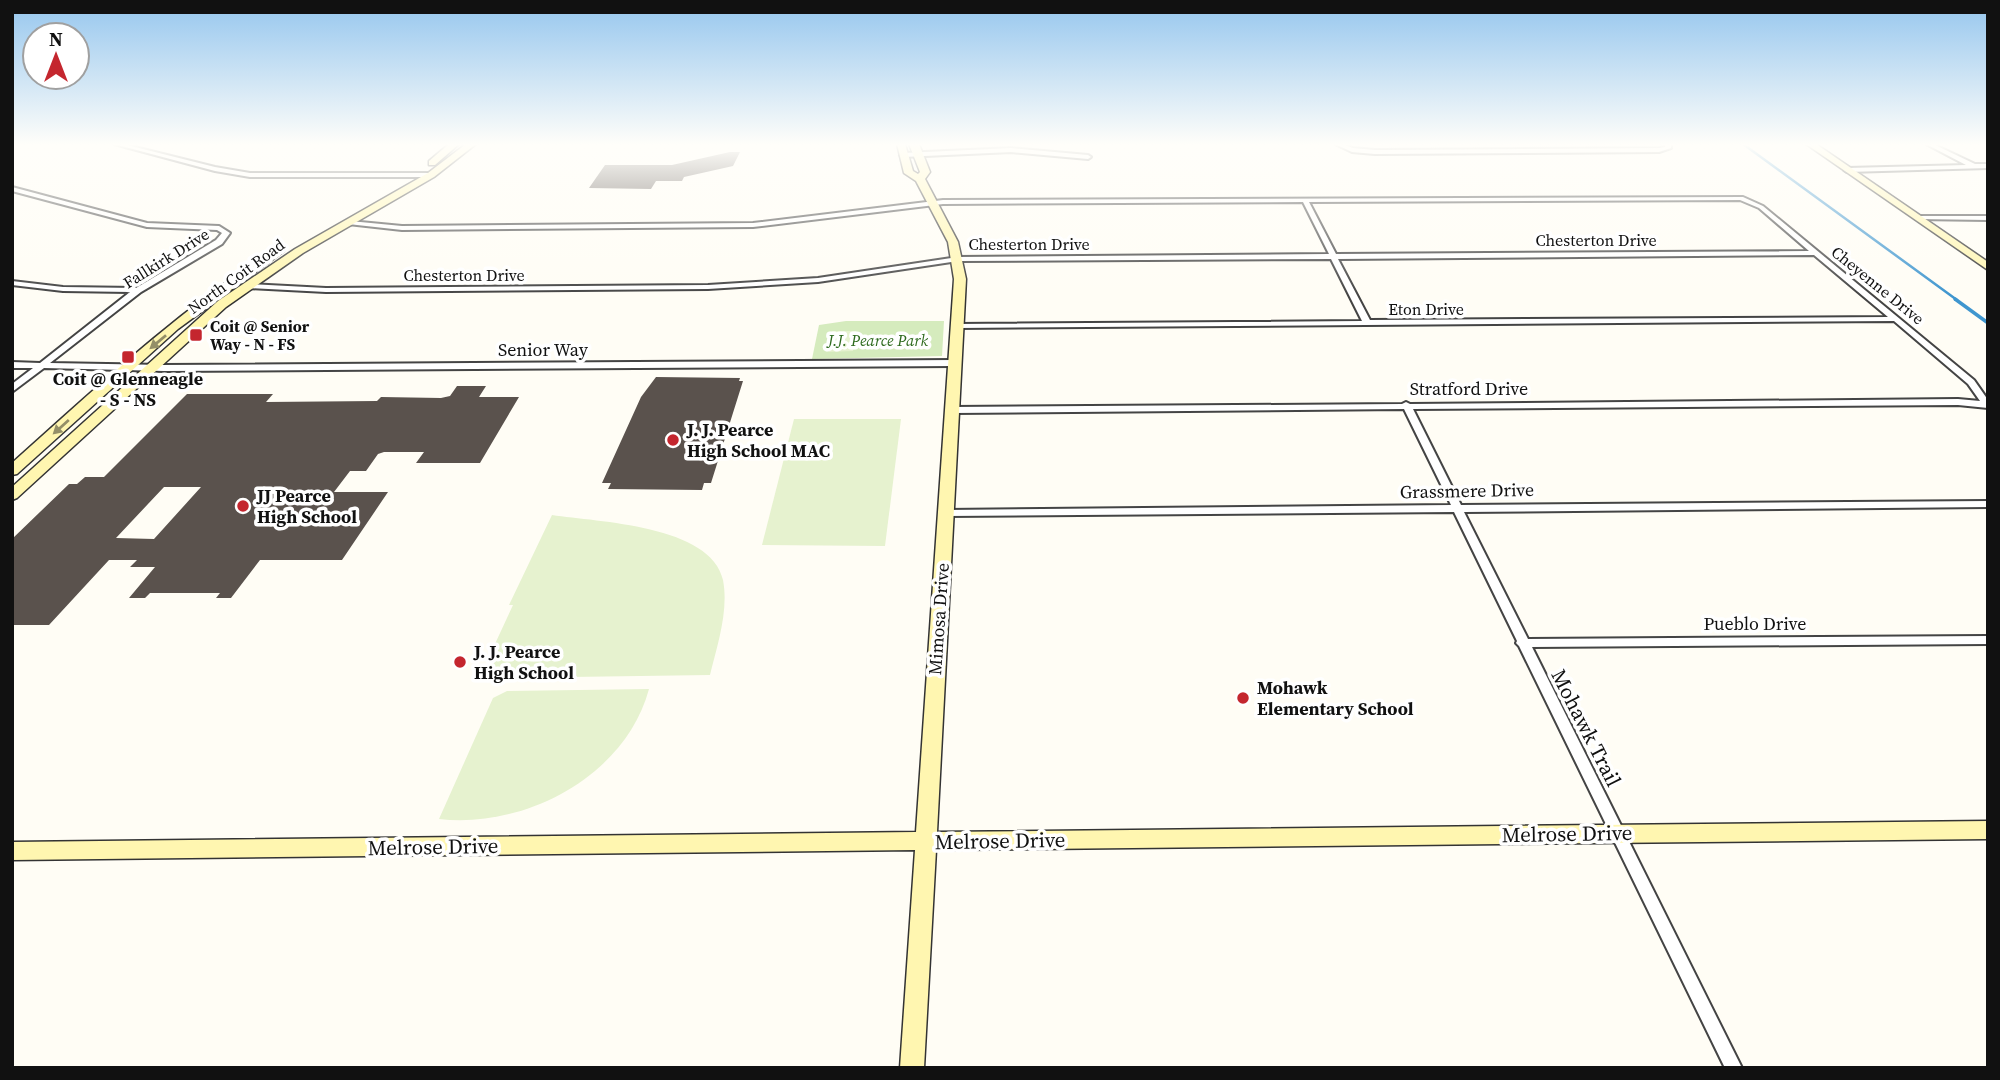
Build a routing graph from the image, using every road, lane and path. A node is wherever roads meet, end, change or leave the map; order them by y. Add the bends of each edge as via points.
1 (32, 194) edge
2 (380, 194) edge
3 (398, 194) edge
4 (929, 194) edge
5 (1888, 194) edge
6 (1306, 200) junction
7 (934, 203) junction
8 (1922, 218) junction
9 (1988, 218) edge
10 (350, 223) junction
11 (1814, 253) junction
12 (1333, 256) junction
13 (958, 258) junction
14 (1988, 260) edge
15 (1988, 267) edge
16 (12, 282) edge
17 (247, 286) junction
18 (138, 290) junction
19 (1895, 319) junction
20 (1367, 323) junction
21 (957, 326) junction
22 (955, 363) junction
23 (12, 365) edge
24 (42, 365) junction
25 (130, 366) junction
26 (151, 367) junction
27 (12, 389) edge
28 (1406, 405) junction
29 (1987, 405) edge
30 (953, 410) junction
31 (12, 471) edge
32 (12, 495) edge
33 (1988, 504) edge
34 (1458, 509) junction
35 (946, 513) junction
36 (1988, 640) edge
37 (1522, 643) junction
38 (1988, 830) edge
39 (1617, 834) junction
40 (925, 842) junction
41 (12, 851) edge
42 (912, 1068) edge
43 (1734, 1068) edge

1 - 18 street, Fallkirk Drive via 129,221 219,228 226,233 219,242
2 -> 25 street, North Coit Road via 230,283
3 - 10 street, North Coit Road
4 - 7 street, Mimosa Drive
5 - 8 street
6 - 7 street
6 - 11 street, Cheyenne Drive via 1741,198 1761,207
6 - 12 street
7 - 10 street via 753,225 402,229
7 - 13 street, Mimosa Drive
8 - 9 street
8 - 14 street
8 - 15 street
10 - 17 street, North Coit Road
11 - 12 street, Chesterton Drive
11 - 19 street, Cheyenne Drive
12 - 13 street, Chesterton Drive
12 - 20 street
13 - 17 street, Chesterton Drive via 818,280 708,287 326,290
13 - 21 street, Mimosa Drive
16 - 18 street via 63,289
17 - 26 street, North Coit Road
18 - 24 street, Fallkirk Drive
19 - 20 street, Eton Drive
19 - 29 street, Cheyenne Drive via 1971,382
20 - 21 street, Eton Drive
21 - 22 street, Mimosa Drive
22 - 26 street, Senior Way
22 - 30 street, Mimosa Drive
23 - 24 street, Senior Way
24 - 25 street, Senior Way
24 - 27 street, Fallkirk Drive
25 - 26 street, Senior Way
25 -> 31 street, North Coit Road
26 - 32 street, North Coit Road
28 - 29 street, Stratford Drive
28 - 30 street, Stratford Drive
28 - 34 street, Mohawk Trail
30 - 35 street, Mimosa Drive
33 - 34 street, Grassmere Drive
34 - 35 street, Grassmere Drive
34 - 37 street, Mohawk Trail
35 - 40 street, Mimosa Drive
36 - 37 street, Pueblo Drive
37 - 39 street, Mohawk Trail
38 - 39 street, Melrose Drive
39 - 40 street, Melrose Drive
39 - 43 street, Mohawk Trail
40 - 41 street, Melrose Drive
40 - 42 street, Mimosa Drive

